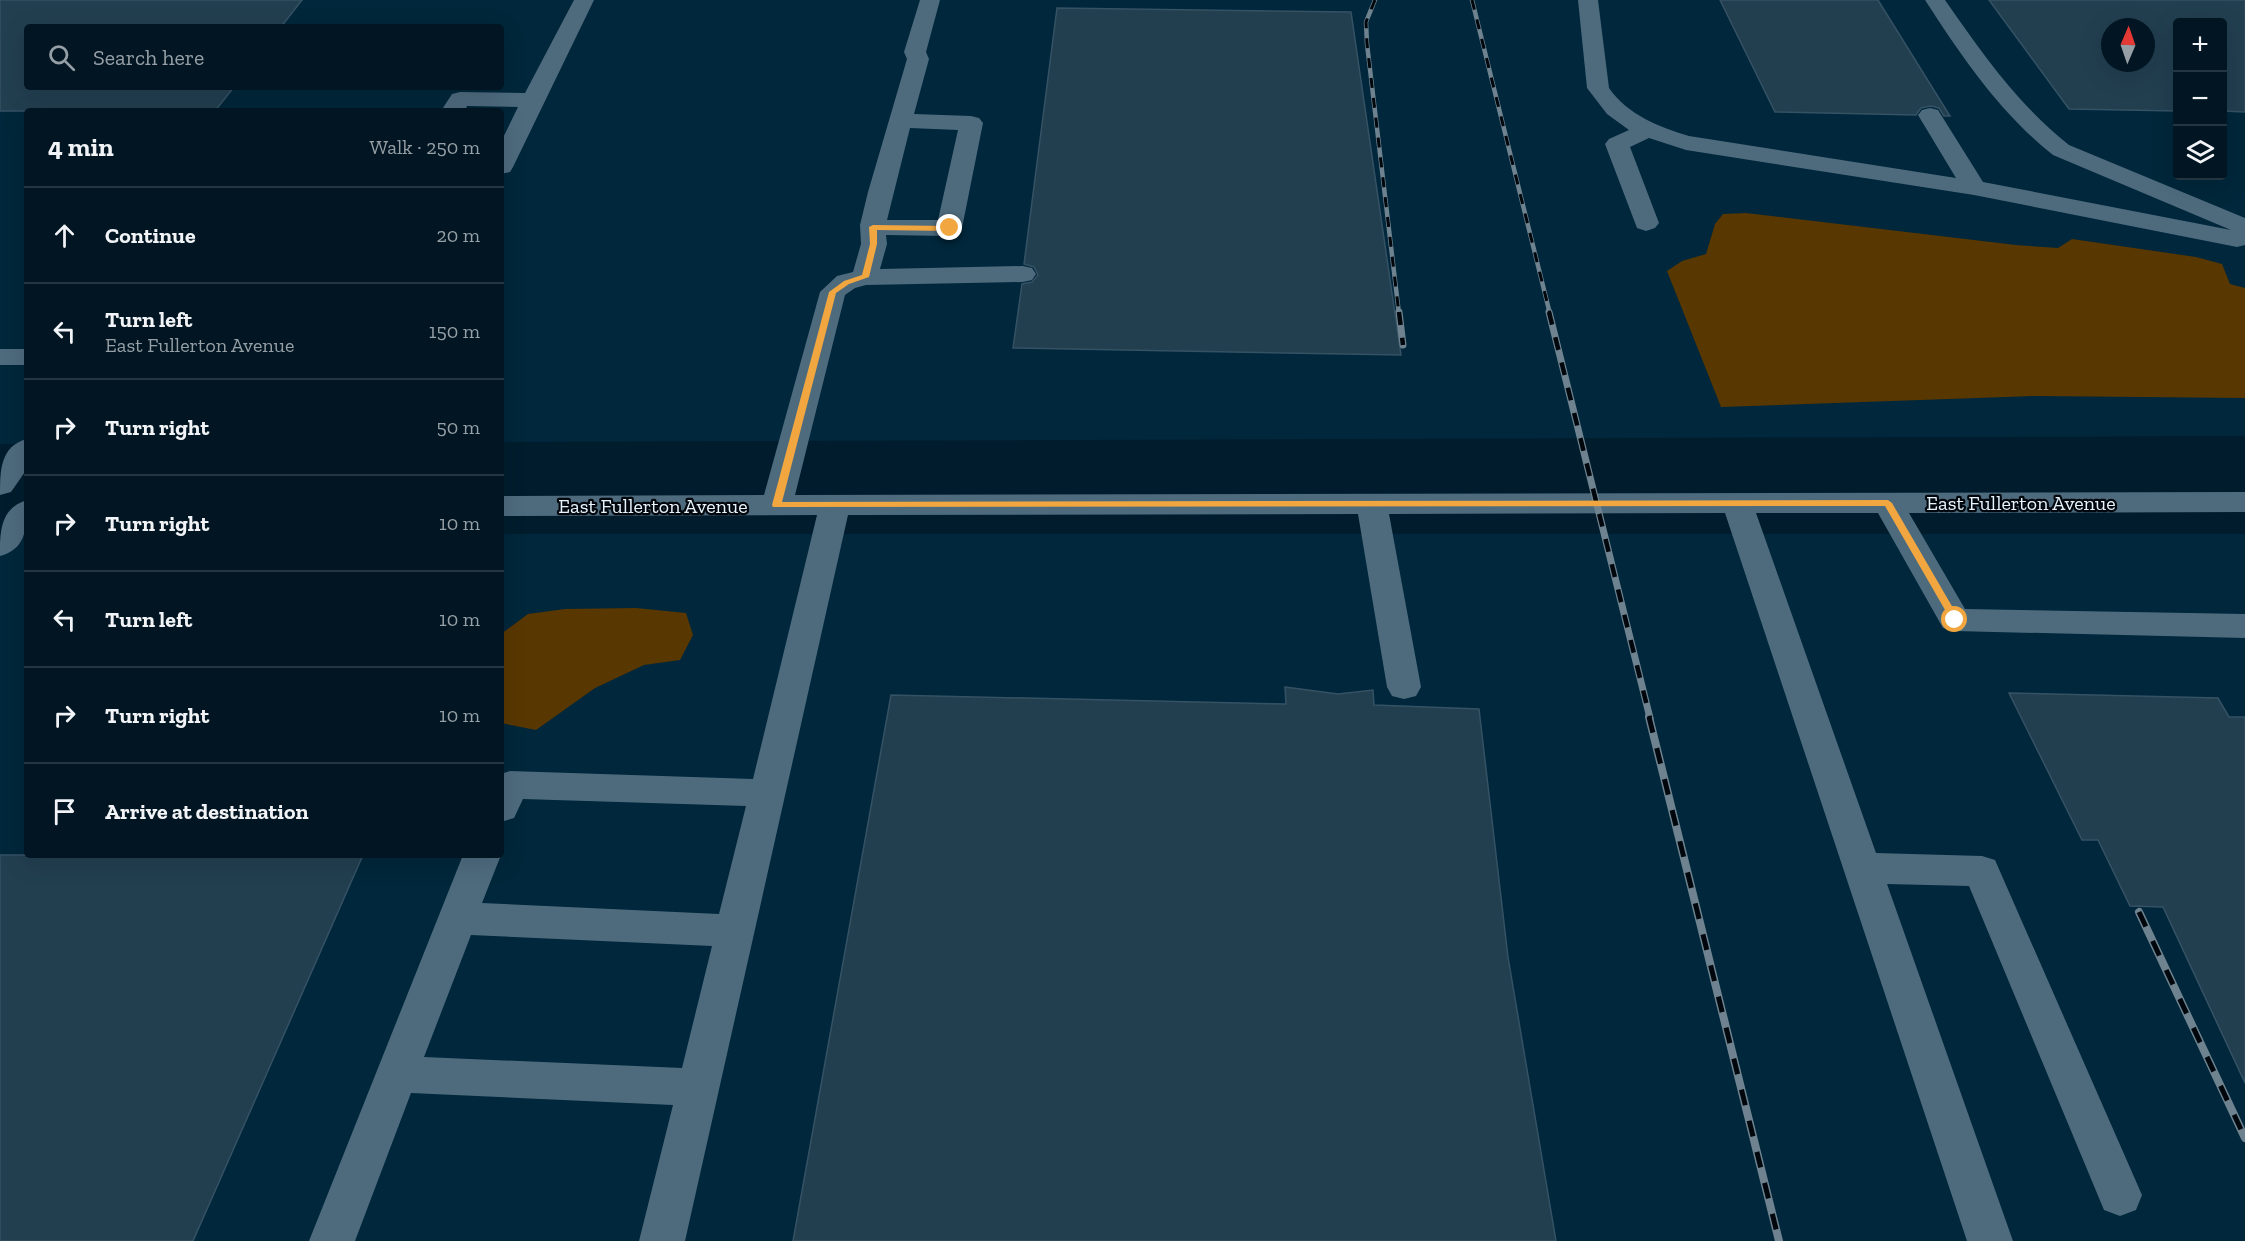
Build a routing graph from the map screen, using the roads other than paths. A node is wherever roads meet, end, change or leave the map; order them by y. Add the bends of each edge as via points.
1 (584, 0) edge
2 (930, 0) edge
3 (1588, 0) edge
4 (1935, 0) edge
5 (532, 100) junction
6 (455, 108) edge
7 (1930, 115) dead end
8 (900, 121) junction
9 (1646, 131) junction
10 (504, 161) edge
11 (1974, 188) junction
12 (1646, 224) dead end
13 (873, 227) junction
14 (2245, 228) edge
15 (2245, 240) edge
16 (1023, 274) dead end
17 (865, 277) junction
18 (0, 357) edge
19 (24, 357) edge
20 (24, 452) edge
21 (0, 485) edge
22 (2245, 502) edge
23 (1737, 503) junction
24 (1888, 503) junction
25 (1372, 504) junction
26 (777, 505) junction
27 (834, 505) junction
28 (504, 506) edge
29 (0, 507) edge
30 (24, 508) edge
31 (24, 512) edge
32 (0, 546) edge
33 (2245, 626) edge
34 (1404, 687) dead end
35 (767, 793) junction
36 (504, 800) edge
37 (481, 858) edge
38 (1861, 868) junction
39 (457, 918) junction
40 (735, 931) junction
41 (397, 1074) junction
42 (698, 1087) junction
43 (2120, 1195) dead end
44 (332, 1241) edge
45 (662, 1241) edge
46 (1989, 1241) edge

1 - 5 street
2 - 8 street
3 - 9 street via 1598,88 1612,106
4 - 14 street via 1991,83 2044,138 2061,150
5 - 6 street via 460,99
5 - 10 street
7 - 11 street
8 - 13 street
8 - 13 street via 971,123 950,228
9 - 11 street via 1686,143
9 - 12 street via 1617,144
11 - 15 street
13 - 17 street via 874,244
16 - 17 street
17 - 26 street via 846,282 833,292
18 - 19 street
20 - 21 street
22 - 24 street, East Fullerton Avenue
23 - 24 street, East Fullerton Avenue
23 - 25 street, East Fullerton Avenue
23 - 38 street
24 - 33 street via 1955,620
25 - 27 street, East Fullerton Avenue
25 - 34 street
26 - 27 street, East Fullerton Avenue
26 - 28 street, East Fullerton Avenue
27 - 35 street
29 - 30 street
31 - 32 street
35 - 36 street via 510,785
35 - 40 street
37 - 39 street
38 - 43 street via 1982,871
38 - 46 street
39 - 40 street
39 - 41 street
40 - 42 street
41 - 42 street
41 - 44 street
42 - 45 street

